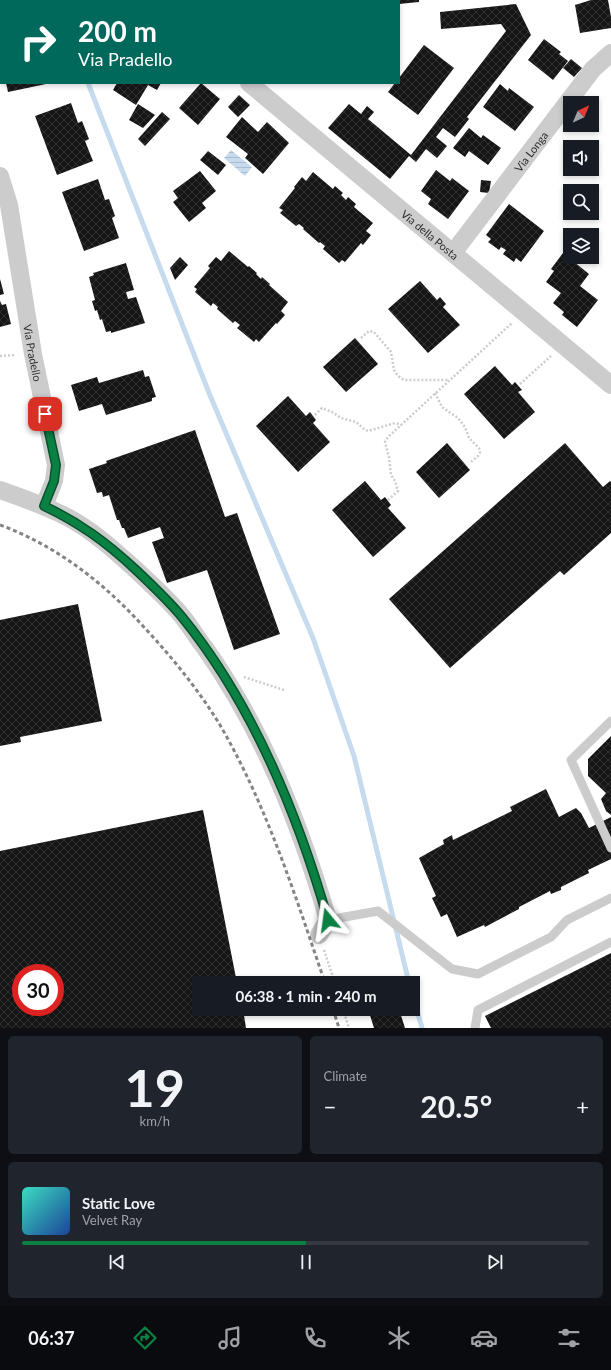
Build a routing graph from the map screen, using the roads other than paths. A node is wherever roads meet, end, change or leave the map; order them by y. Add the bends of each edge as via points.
1 (611, 54) edge
2 (250, 84) edge
3 (0, 176) edge
4 (453, 253) junction
5 (611, 385) edge
6 (0, 490) edge
7 (44, 506) junction
8 (611, 721) edge
9 (611, 848) edge
10 (611, 898) edge
11 (324, 927) joint
12 (611, 942) edge
13 (475, 1028) edge

1 - 4 street, Via Longa via 593,69
2 - 4 street, Via della Posta
3 - 7 street, Via Pradello via 9,205 33,354 56,465 54,481
4 - 5 street, Via della Posta
6 - 7 street
7 - 11 street via 86,529 152,584 182,616 219,668 250,721 282,787 314,871
8 - 9 lane via 571,760
10 - 11 lane via 567,920 551,937 478,974 452,969 378,911
12 - 13 lane via 478,1010

